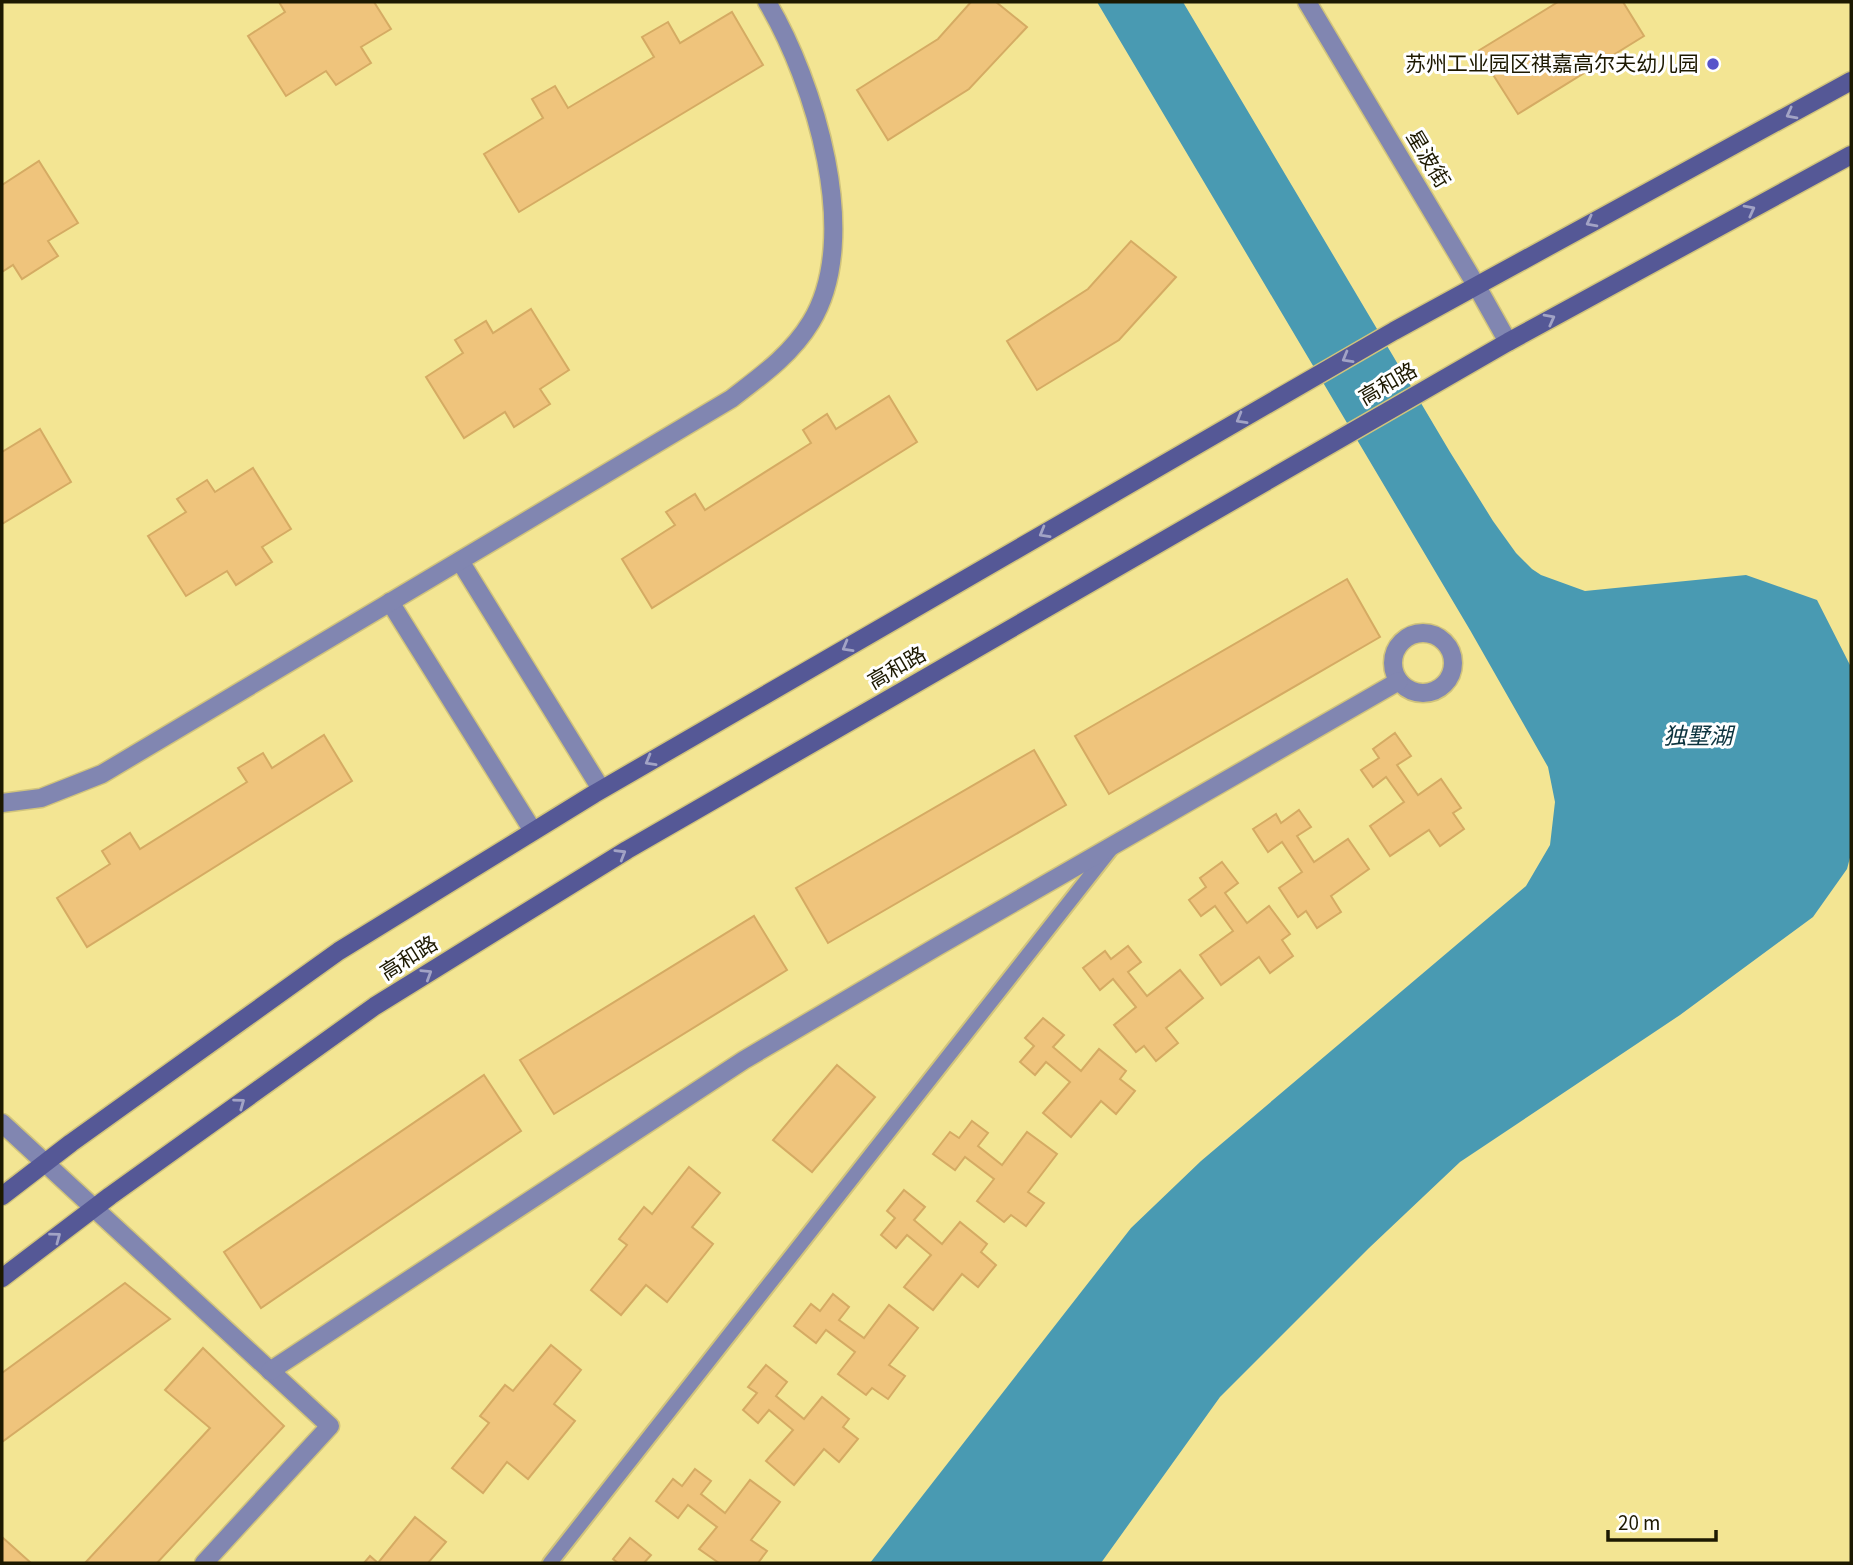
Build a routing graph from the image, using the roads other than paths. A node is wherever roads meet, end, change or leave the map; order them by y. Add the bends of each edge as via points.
1 (767, 2) edge
2 (1307, 2) edge
3 (1851, 81) edge
4 (1851, 155) edge
5 (1476, 285) junction
6 (1508, 342) junction
7 (460, 561) junction
8 (390, 602) junction
9 (1399, 681) dead end
10 (601, 789) junction
11 (2, 803) edge
12 (533, 831) junction
13 (1115, 845) junction
14 (2, 1123) edge
15 (45, 1163) junction
16 (2, 1196) edge
17 (93, 1208) junction
18 (2, 1278) edge
19 (270, 1371) junction
20 (204, 1563) edge
21 (550, 1563) edge

1 - 7 street via 802,75 829,178 832,251 822,300 811,322 775,366 732,399
2 - 5 street, 星波街
3 -> 5 main road, 高和路
6 -> 4 main road, 高和路
5 - 6 street, 星波街
5 -> 10 main road, 高和路
17 -> 6 main road, 高和路 via 375,1006 627,850
7 - 8 street
7 - 10 street
8 - 11 street via 102,774 41,798
8 - 12 street
9 - 13 street
10 - 12 main road, 高和路
12 - 15 main road, 高和路 via 339,951
13 - 19 street via 744,1060
13 - 21 lane
14 - 15 street
15 - 16 main road, 高和路
15 - 17 street
18 -> 17 main road, 高和路
17 - 19 street
19 - 20 street via 330,1426

